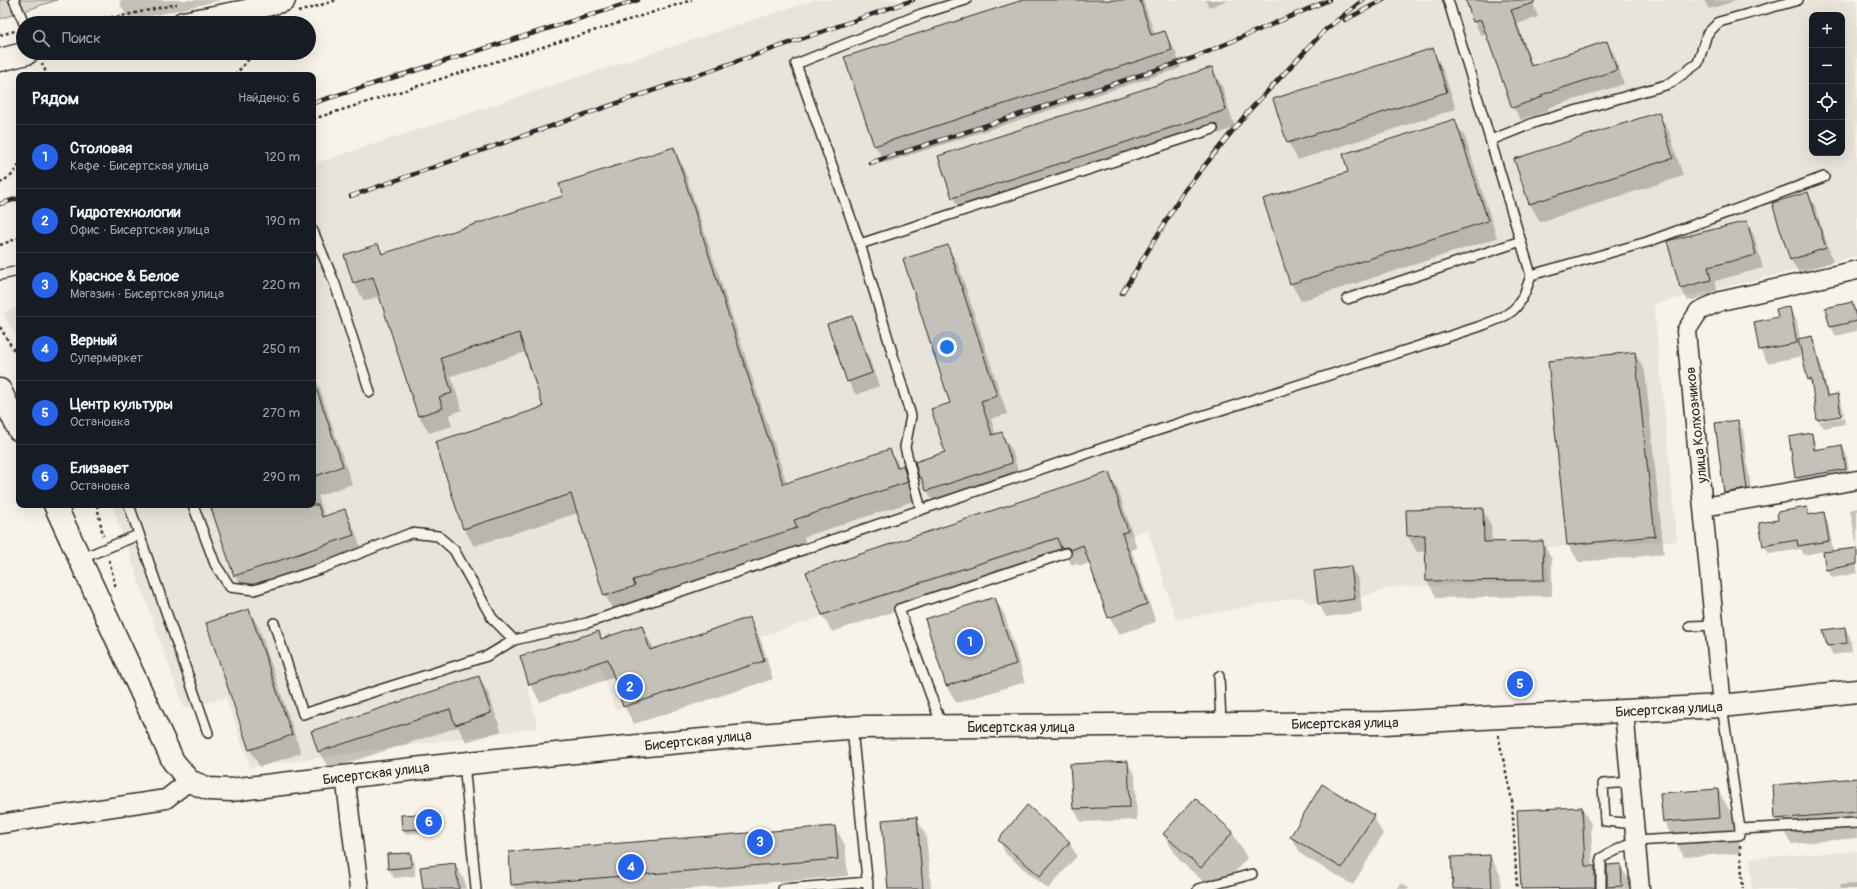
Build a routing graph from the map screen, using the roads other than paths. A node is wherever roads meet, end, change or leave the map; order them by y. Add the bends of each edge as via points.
1 (14, 0) edge
2 (966, 0) edge
3 (1448, 0) edge
4 (1798, 0) edge
5 (289, 7) edge
6 (181, 13) edge
7 (21, 16) edge
8 (16, 56) edge
9 (0, 60) edge
10 (1213, 129) dead end
11 (1491, 140) junction
12 (1824, 177) dead end
13 (316, 238) edge
14 (1521, 241) junction
15 (860, 244) junction
16 (1857, 270) edge
17 (16, 272) edge
18 (0, 275) edge
19 (1531, 275) junction
20 (1347, 299) dead end
21 (0, 390) edge
22 (370, 392) dead end
23 (16, 424) edge
24 (1857, 480) edge
25 (1704, 507) junction
26 (56, 508) edge
27 (130, 508) edge
28 (195, 508) edge
29 (921, 510) junction
30 (138, 535) junction
31 (1066, 553) dead end
32 (80, 559) junction
33 (274, 622) dead end
34 (1715, 625) junction
35 (1690, 626) dead end
36 (514, 640) junction
37 (1219, 676) dead end
38 (1857, 691) edge
39 (1722, 706) junction
40 (1624, 711) junction
41 (1221, 726) junction
42 (852, 728) junction
43 (942, 728) junction
44 (208, 733) dead end
45 (464, 763) junction
46 (345, 776) junction
47 (189, 781) junction
48 (1632, 782) junction
49 (1857, 823) edge
50 (0, 824) edge
51 (1634, 832) junction
52 (1740, 832) junction
53 (1252, 874) dead end
54 (868, 886) edge
55 (359, 889) edge
56 (476, 889) edge
57 (783, 889) edge
58 (1198, 889) edge
59 (1601, 889) edge
60 (1640, 889) edge

1 - 7 lane
2 - 15 lane via 921,14 796,64
3 - 11 lane
4 - 11 lane via 1720,22 1707,34 1698,63 1669,84 1536,122
5 - 6 main road
8 - 9 main road
10 - 15 lane
11 - 14 lane
12 - 19 lane via 1647,242
13 - 22 lane via 335,284
14 - 19 lane
14 - 20 lane
15 - 29 lane via 911,416 905,447
16 - 25 street, улица Колхозников via 1721,301 1699,311 1689,326 1686,331
17 - 18 lane
19 - 29 lane via 1525,296 1509,315 1478,327 1116,443
21 - 23 main road
24 - 25 street
25 - 34 street, улица Колхозников
26 - 32 main road
27 - 30 lane
28 - 36 lane via 215,564 230,588 254,590 320,569 411,533 438,536 454,550 492,618
29 - 36 lane via 587,623
30 - 32 lane
30 - 44 lane
31 - 43 lane via 899,609
32 - 47 main road via 173,761
33 - 36 lane via 303,714 487,656
34 - 35 lane
34 - 39 street, улица Колхозников
37 - 41 lane
38 - 39 main road, Бисертская улица
39 - 40 main road, Бисертская улица
39 - 52 lane
40 - 41 main road, Бисертская улица via 1384,724
40 - 48 street
41 - 43 main road, Бисертская улица
42 - 43 main road, Бисертская улица
42 - 45 main road, Бисертская улица via 779,732
42 - 54 lane
45 - 46 main road, Бисертская улица
45 - 56 lane
46 - 47 main road, Бисертская улица via 231,790 209,789
46 - 55 street
47 - 50 street via 166,799
48 - 51 street
48 - 51 lane via 1603,784 1605,821
49 - 52 lane
51 - 52 lane
51 - 59 lane via 1601,858
51 - 60 street
53 - 58 lane
54 - 57 lane

